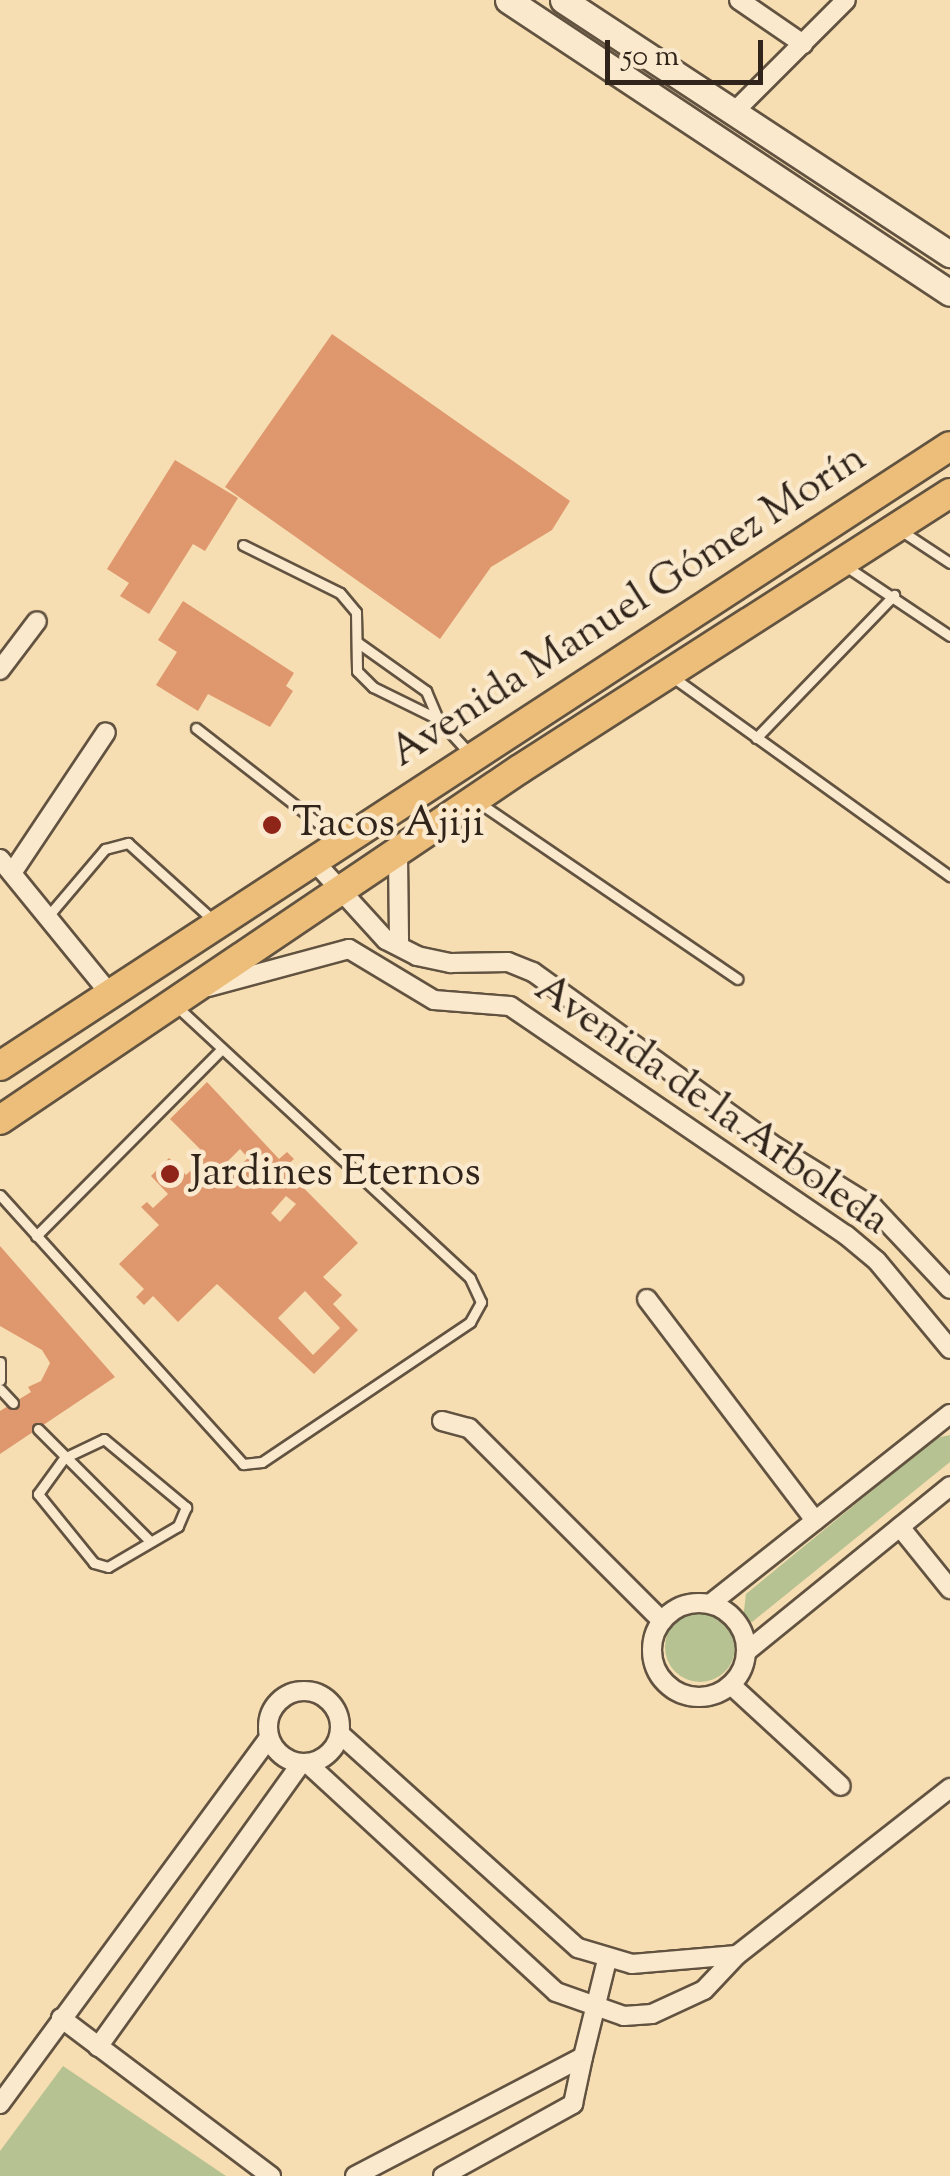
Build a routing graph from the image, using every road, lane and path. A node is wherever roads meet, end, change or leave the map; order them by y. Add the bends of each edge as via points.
1 (508, 0) edge
2 (563, 0) edge
3 (739, 0) edge
4 (846, 0) edge
5 (803, 44) junction
6 (734, 112) junction
7 (950, 254) edge
8 (950, 293) edge
9 (950, 446) edge
10 (950, 494) edge
11 (898, 528) junction
12 (242, 545) dead end
13 (950, 562) edge
14 (844, 565) junction
15 (894, 595) junction
16 (37, 621) dead end
17 (950, 636) edge
18 (358, 642) junction
19 (0, 670) edge
20 (672, 676) junction
21 (438, 719) junction
22 (196, 728) dead end
23 (106, 732) dead end
24 (756, 738) junction
25 (472, 757) junction
26 (476, 801) junction
27 (342, 842) junction
28 (398, 856) junction
29 (314, 861) junction
30 (6, 866) edge
31 (950, 876) edge
32 (344, 892) junction
33 (49, 915) junction
34 (220, 926) junction
35 (393, 941) junction
36 (350, 950) junction
37 (737, 979) dead end
38 (202, 988) junction
39 (110, 994) junction
40 (578, 1005) junction
41 (175, 1006) junction
42 (557, 1035) junction
43 (219, 1052) junction
44 (0, 1066) edge
45 (1, 1124) edge
46 (804, 1162) junction
47 (782, 1189) junction
48 (0, 1195) edge
49 (36, 1236) junction
50 (950, 1290) edge
51 (647, 1299) dead end
52 (950, 1349) edge
53 (0, 1362) edge
54 (0, 1380) edge
55 (0, 1389) edge
56 (13, 1403) dead end
57 (950, 1414) edge
58 (442, 1420) dead end
59 (38, 1429) dead end
60 (64, 1458) junction
61 (950, 1486) edge
62 (814, 1520) junction
63 (900, 1527) junction
64 (150, 1541) junction
65 (950, 1589) edge
66 (710, 1604) junction
67 (662, 1622) junction
68 (746, 1652) junction
69 (731, 1685) junction
70 (340, 1734) junction
71 (269, 1738) junction
72 (304, 1764) junction
73 (842, 1786) dead end
74 (950, 1788) edge
75 (738, 1954) junction
76 (606, 1960) junction
77 (594, 2008) junction
78 (61, 2018) junction
79 (98, 2047) junction
80 (583, 2057) junction
81 (0, 2104) edge
82 (271, 2176) edge
83 (355, 2176) edge
84 (443, 2176) edge

1 - 8 street
2 - 6 street
3 - 5 street
4 - 5 street
5 - 6 street
6 - 7 street
9 - 25 main road, Avenida Manuel Gómez Morín
10 - 11 main road, Avenida Manuel Gómez Morín
11 - 13 lane
11 - 14 main road, Avenida Manuel Gómez Morín
12 - 18 lane via 340,593 356,612
14 - 15 lane
14 - 20 main road, Avenida Manuel Gómez Morín
15 - 17 lane
15 - 24 lane
16 - 19 street
18 - 21 lane via 426,691
18 - 21 lane via 357,671 373,687
20 - 24 lane
20 - 26 main road, Avenida Manuel Gómez Morín
21 - 25 lane
22 - 27 lane
23 - 30 street
24 - 31 lane
25 - 27 main road, Avenida Manuel Gómez Morín
26 - 28 main road, Avenida Manuel Gómez Morín
26 - 37 lane
27 - 29 main road, Avenida Manuel Gómez Morín
28 - 32 main road, Avenida Manuel Gómez Morín
28 - 35 street
29 - 32 street, Avenida de la Arboleda
29 - 34 main road, Avenida Manuel Gómez Morín
30 - 33 street
32 - 35 street, Avenida de la Arboleda
32 - 38 main road, Avenida Manuel Gómez Morín
33 - 34 lane via 104,850 128,844
33 - 39 street
34 - 39 main road, Avenida Manuel Gómez Morín
35 - 36 street
35 - 40 street, Avenida de la Arboleda via 432,960 508,962
36 - 38 street
36 - 42 street, Avenida de la Arboleda via 434,1000 510,1006
38 - 41 main road, Avenida Manuel Gómez Morín
39 - 44 main road, Avenida Manuel Gómez Morín
40 - 42 street
40 - 46 street, Avenida de la Arboleda
41 - 43 lane
41 - 45 main road, Avenida Manuel Gómez Morín
42 - 47 street, Avenida de la Arboleda
43 - 49 lane
43 - 49 lane via 470,1278 481,1302 470,1322 262,1462 243,1464
46 - 47 street
46 - 50 street, Avenida de la Arboleda via 907,1236
47 - 52 street, Avenida de la Arboleda via 877,1262
48 - 49 lane
51 - 62 street
53 - 54 lane
55 - 56 lane
57 - 62 street
58 - 67 street via 469,1428
59 - 60 lane
60 - 64 lane
60 - 64 lane via 38,1494 94,1562 116,1565
60 - 64 lane via 108,1440 186,1507 178,1526
61 - 63 street
62 - 66 street
63 - 65 street
63 - 68 street
66 - 67 street via 684,1606
66 - 68 street via 733,1617
67 - 69 street via 652,1654 668,1685 700,1697
68 - 69 street
69 - 73 street
70 - 71 street via 329,1700 295,1691 275,1704
70 - 72 street via 328,1754
70 - 76 street via 578,1948
71 - 72 street via 281,1756
71 - 78 street
72 - 77 street via 556,1992
72 - 79 street
74 - 75 street
75 - 76 street
75 - 77 street via 681,2004 624,2016
76 - 77 street
77 - 80 street
78 - 79 street
78 - 81 street
79 - 82 street
80 - 83 street
80 - 84 street via 573,2104

